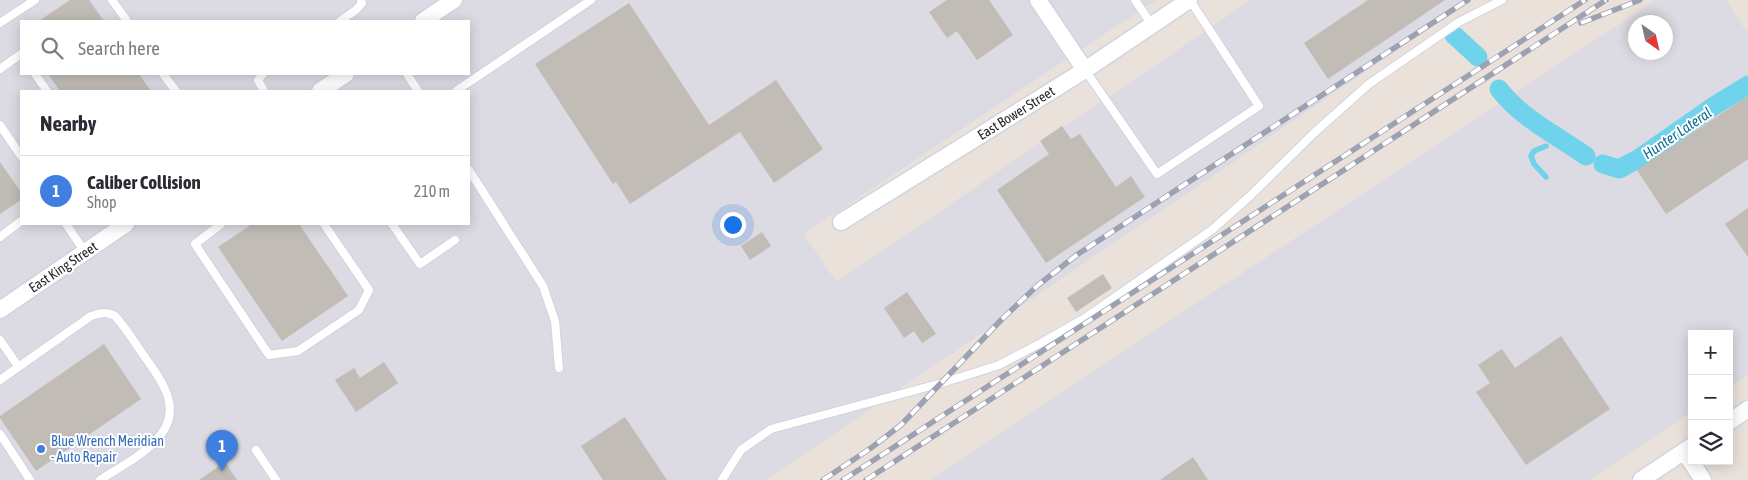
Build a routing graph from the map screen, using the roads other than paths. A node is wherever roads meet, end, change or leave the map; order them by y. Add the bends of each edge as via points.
1 (35, 0) edge
2 (112, 0) edge
3 (361, 0) edge
4 (454, 0) edge
5 (591, 0) edge
6 (1038, 0) edge
7 (1135, 0) edge
8 (1190, 0) edge
9 (1502, 0) edge
10 (126, 20) edge
11 (341, 20) edge
12 (424, 20) edge
13 (0, 23) edge
14 (1152, 25) junction
15 (20, 55) edge
16 (0, 69) edge
17 (1085, 70) junction
18 (36, 75) edge
19 (164, 75) edge
20 (262, 75) edge
21 (344, 75) edge
22 (408, 75) edge
23 (46, 90) edge
24 (175, 90) edge
25 (263, 90) edge
26 (322, 90) edge
27 (417, 90) edge
28 (457, 90) edge
29 (0, 125) edge
30 (20, 155) edge
31 (470, 172) edge
32 (841, 222) dead end
33 (20, 223) edge
34 (67, 225) edge
35 (125, 225) edge
36 (220, 225) edge
37 (325, 225) edge
38 (393, 225) edge
39 (0, 237) edge
40 (455, 240) dead end
41 (85, 252) junction
42 (0, 310) edge
43 (0, 340) edge
44 (18, 366) junction
45 (559, 368) dead end
46 (0, 380) edge
47 (1748, 409) edge
48 (1732, 420) edge
49 (0, 434) edge
50 (1688, 448) edge
51 (256, 450) dead end
52 (1696, 465) edge
53 (30, 480) edge
54 (100, 480) edge
55 (276, 480) edge
56 (722, 480) edge
57 (1641, 480) edge
58 (1703, 480) edge

1 - 13 lane
2 - 10 lane
3 - 11 lane via 356,10
4 - 12 street
5 - 28 lane
6 - 17 street
7 - 14 lane
8 - 14 street, East Bower Street
8 - 17 lane via 1259,106 1157,174
9 - 56 lane via 1459,22 1369,84 1213,229 1085,318 999,364 942,383 771,429 742,450
14 - 17 street, East Bower Street
15 - 16 lane
17 - 32 street, East Bower Street
18 - 23 lane
19 - 24 lane
20 - 25 lane via 258,80
21 - 26 street
22 - 27 lane
29 - 30 lane
31 - 45 lane via 543,286 555,321
33 - 39 lane
34 - 41 lane
35 - 41 street, East King Street
36 - 37 lane via 195,244 269,355 298,351 359,310 369,290
38 - 40 lane via 420,264
41 - 42 street, East King Street
43 - 44 lane
44 - 46 lane
44 - 54 lane via 92,316 109,312 120,321 167,391 170,415 157,440
47 - 48 street
49 - 53 lane
50 - 57 street
51 - 55 lane
52 - 58 street

